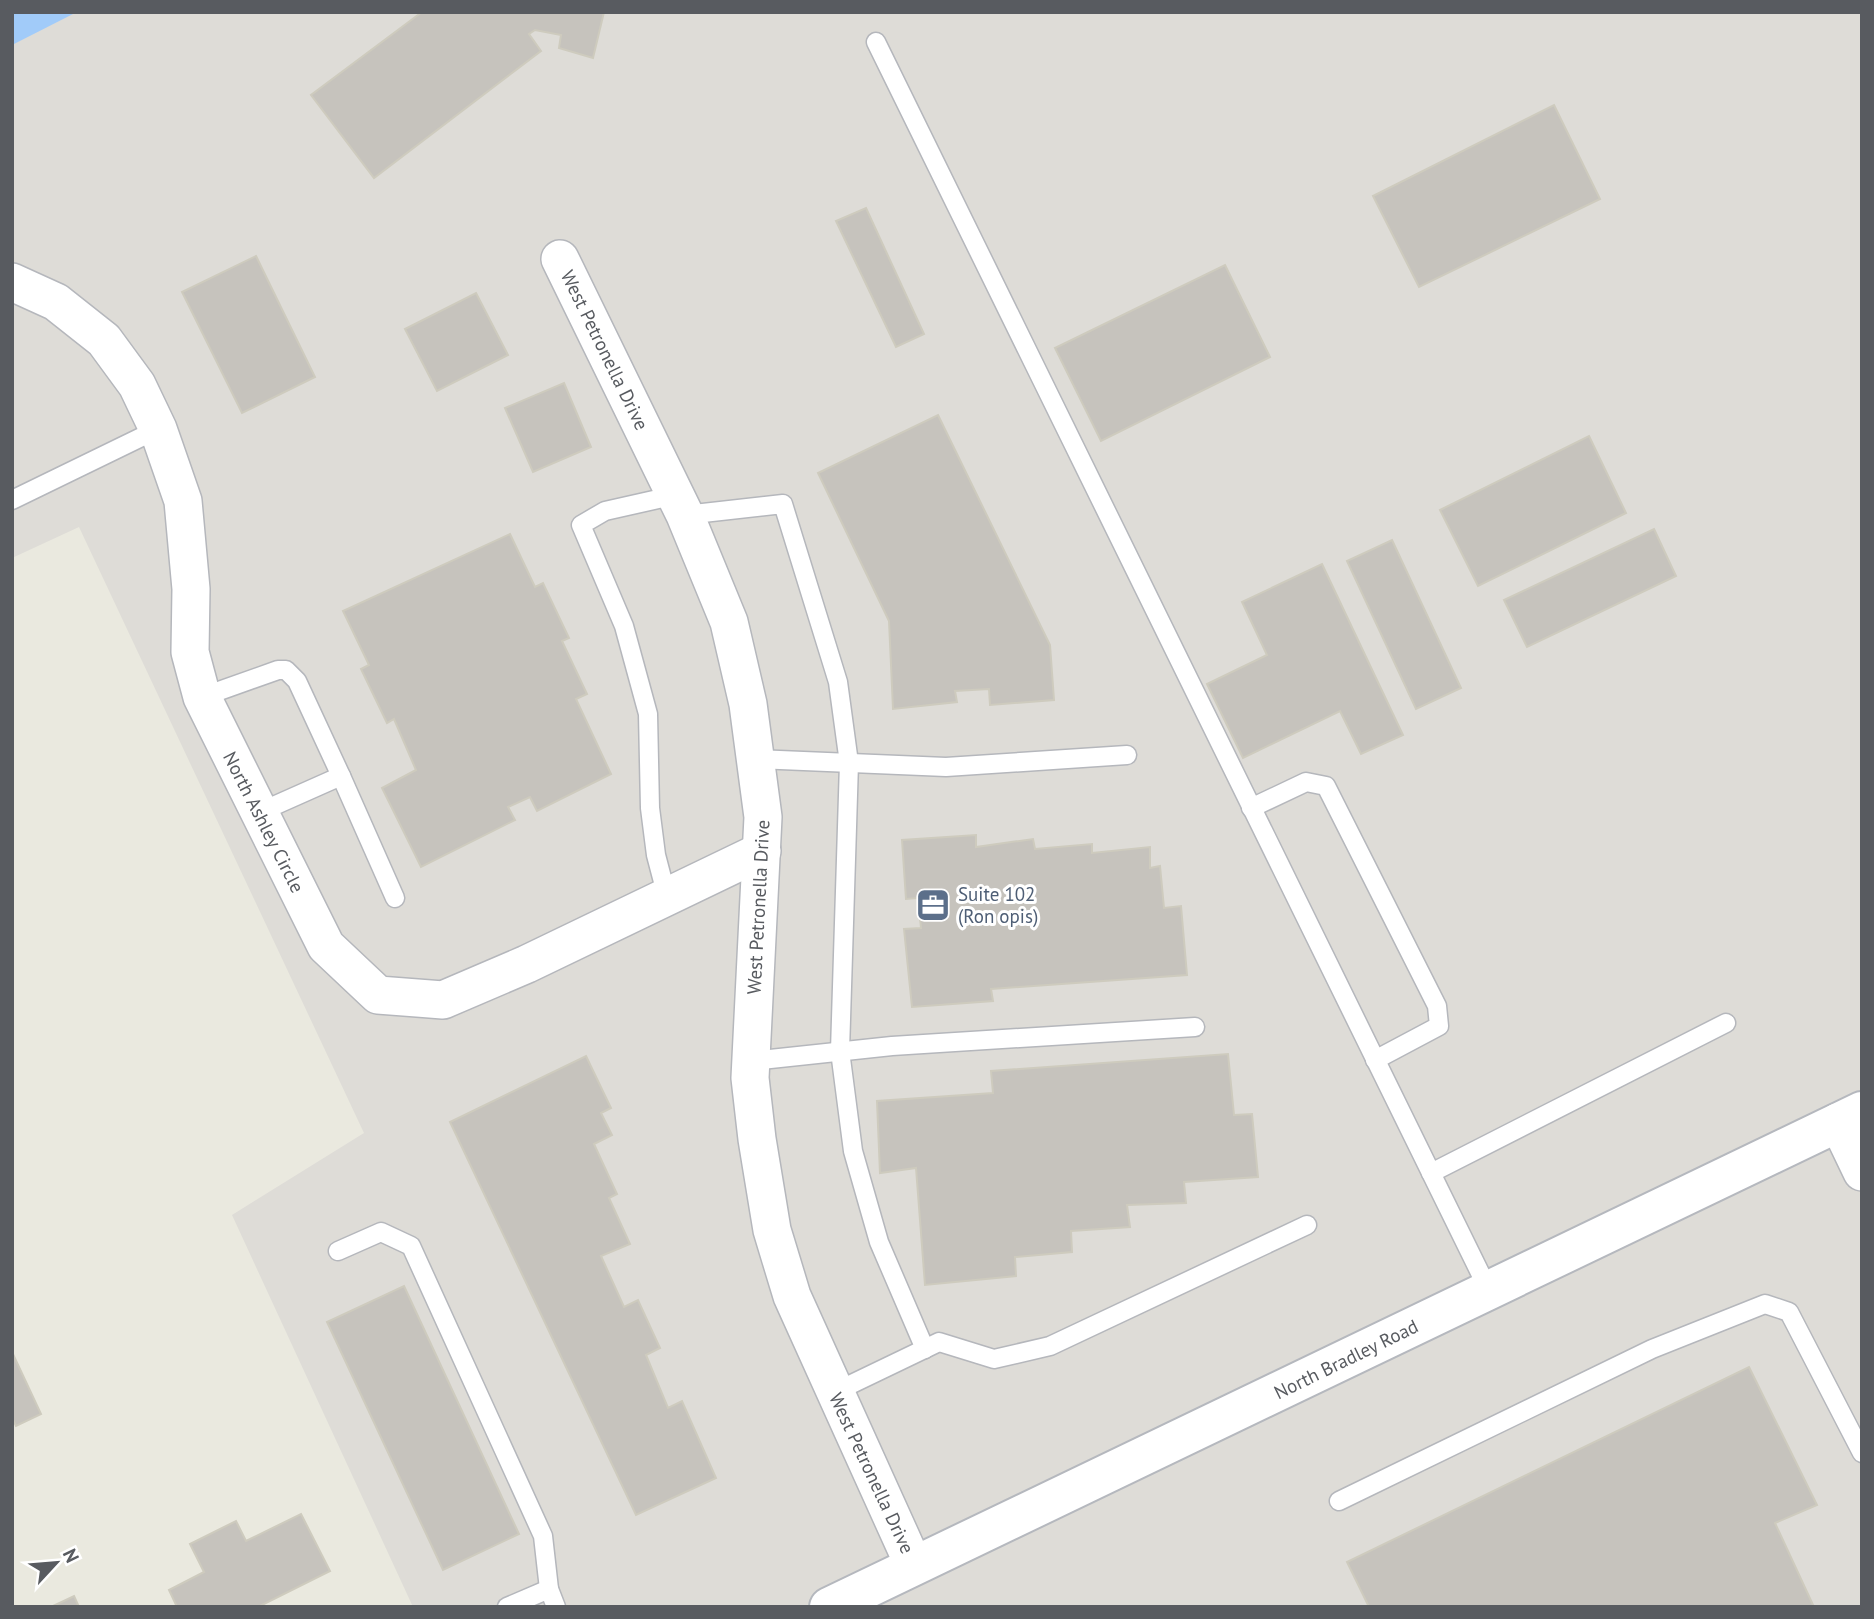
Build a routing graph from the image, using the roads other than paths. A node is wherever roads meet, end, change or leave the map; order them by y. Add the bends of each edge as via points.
1 (876, 42) dead end
2 (560, 259) dead end
3 (12, 282) edge
4 (158, 429) junction
5 (12, 500) edge
6 (680, 505) junction
7 (202, 697) junction
8 (1127, 755) dead end
9 (755, 758) junction
10 (849, 762) junction
11 (341, 776) junction
12 (1251, 808) junction
13 (260, 812) junction
14 (762, 851) junction
15 (667, 897) junction
16 (395, 898) dead end
17 (1726, 1023) dead end
18 (1195, 1027) dead end
19 (840, 1051) junction
20 (1375, 1060) junction
21 (751, 1061) junction
22 (1850, 1116) edge
23 (1862, 1172) edge
24 (1431, 1173) junction
25 (1307, 1225) dead end
26 (338, 1251) dead end
27 (1489, 1291) junction
28 (925, 1349) junction
29 (835, 1392) junction
30 (1862, 1453) edge
31 (1339, 1501) dead end
32 (914, 1566) junction
33 (549, 1589) junction
34 (507, 1607) edge
35 (556, 1607) edge
36 (829, 1607) edge

1 - 12 lane
2 - 6 street, West Petronella Drive
3 - 4 street, North Ashley Circle via 55,302 104,340 137,385
4 - 5 lane
4 - 7 street, North Ashley Circle via 183,501 191,589 190,652
6 - 9 street, West Petronella Drive via 729,622
6 - 10 lane via 783,504 838,681
6 - 15 lane via 604,511 581,525 624,626 648,714 650,808
7 - 11 lane via 269,671 286,670 297,681
7 - 13 street, North Ashley Circle
8 - 10 lane via 946,767
9 - 10 lane
9 - 14 street, West Petronella Drive via 763,817
10 - 19 lane
11 - 13 lane
11 - 16 lane
12 - 20 lane
12 - 20 lane via 1306,782 1326,786 1437,1006 1439,1026
13 - 15 street, North Ashley Circle via 326,946 378,995 443,1000
14 - 15 street, North Ashley Circle
14 - 21 street, West Petronella Drive
17 - 24 lane
18 - 19 lane
19 - 21 lane
19 - 28 lane via 853,1151 878,1242
20 - 24 lane
21 - 29 street, West Petronella Drive via 757,1139 772,1230 792,1296
22 - 23 street
22 - 27 street, North Bradley Road
24 - 27 lane
25 - 28 lane via 1050,1346 994,1359 939,1342
26 - 33 lane via 381,1232 411,1246 543,1536
27 - 32 street, North Bradley Road
28 - 29 lane
29 - 32 street, West Petronella Drive
30 - 31 lane via 1789,1312 1765,1304 1652,1349
32 - 36 street, North Bradley Road
33 - 34 lane
33 - 35 lane

